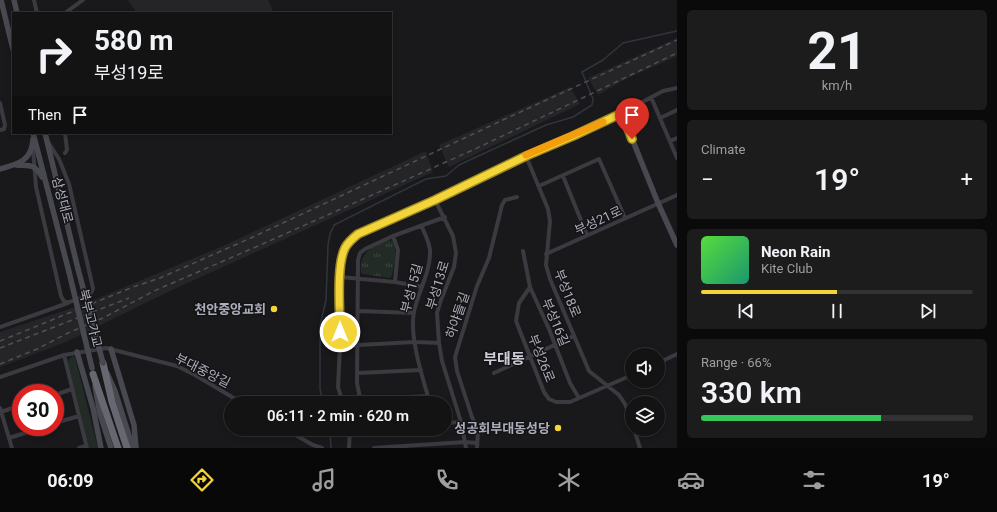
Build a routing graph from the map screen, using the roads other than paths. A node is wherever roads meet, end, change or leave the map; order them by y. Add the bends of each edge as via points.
1 (1, 0) edge
2 (14, 0) edge
3 (34, 0) edge
4 (83, 0) edge
5 (17, 12) edge
6 (37, 12) edge
7 (66, 12) edge
8 (12, 45) edge
9 (677, 88) edge
10 (651, 97) junction
11 (0, 103) edge
12 (677, 110) edge
13 (621, 111) junction
14 (660, 118) junction
15 (2, 130) edge
16 (33, 134) edge
17 (33, 134) edge
18 (45, 134) edge
19 (65, 134) edge
20 (677, 138) edge
21 (47, 139) junction
22 (670, 142) junction
23 (33, 147) junction
24 (65, 153) dead end
25 (526, 156) junction
26 (677, 158) edge
27 (16, 165) junction
28 (35, 167) junction
29 (0, 169) edge
30 (563, 176) junction
31 (46, 185) junction
32 (539, 186) junction
33 (677, 194) edge
34 (517, 197) dead end
35 (435, 200) junction
36 (658, 203) junction
37 (445, 217) junction
38 (625, 218) junction
39 (422, 227) junction
40 (393, 236) junction
41 (587, 236) junction
42 (677, 245) edge
43 (523, 251) dead end
44 (546, 254) junction
45 (78, 269) joint
46 (69, 272) joint
47 (340, 277) junction
48 (359, 278) junction
49 (395, 282) junction
50 (422, 287) junction
51 (530, 287) junction
52 (61, 296) junction
53 (70, 302) junction
54 (56, 307) junction
55 (359, 311) junction
56 (414, 312) junction
57 (0, 327) edge
58 (574, 336) junction
59 (415, 342) junction
60 (439, 342) junction
61 (357, 344) junction
62 (555, 344) junction
63 (340, 346) junction
64 (108, 348) junction
65 (77, 352) junction
66 (677, 354) edge
67 (64, 355) junction
68 (530, 356) junction
69 (665, 360) edge
70 (103, 363) junction
71 (421, 370) junction
72 (93, 371) junction
73 (358, 373) junction
74 (494, 373) dead end
75 (0, 377) edge
76 (625, 378) edge
77 (607, 386) junction
78 (72, 389) junction
79 (64, 392) edge
80 (230, 396) edge
81 (341, 396) edge
82 (360, 396) edge
83 (428, 396) edge
84 (579, 398) junction
85 (625, 404) edge
86 (12, 407) edge
87 (1, 410) edge
88 (79, 416) junction
89 (64, 420) edge
90 (460, 422) junction
91 (452, 423) edge
92 (15, 436) edge
93 (297, 436) edge
94 (350, 436) edge
95 (636, 436) edge
96 (9, 438) junction
97 (466, 442) junction
98 (435, 446) edge
99 (477, 446) edge
100 (87, 447) edge
101 (12, 448) edge
102 (79, 448) edge
103 (101, 448) edge
104 (111, 448) edge
105 (118, 448) edge
106 (127, 448) edge
107 (134, 448) edge
108 (322, 448) edge
109 (349, 448) edge
110 (374, 448) edge
111 (466, 448) edge
112 (640, 448) edge

1 - 8 main road
2 - 5 main road
3 - 6 street
4 - 7 street
9 - 10 street
10 - 13 street
10 - 14 street
11 - 15 street via 5,126
12 - 14 street
13 - 25 street via 573,136
13 - 36 main road
14 - 22 street
16 - 23 main road
17 - 31 main road, 삼성대로
18 - 21 main road, 삼성대로
19 - 24 street
20 - 22 street
21 - 45 main road, 삼성대로
21 - 53 street via 69,184 92,288 89,295
22 - 26 street
23 - 27 main road via 30,154
23 - 28 street
25 - 32 street, 부성18로
25 - 35 street
27 - 28 main road
27 - 29 main road
28 - 31 main road
28 - 52 street via 36,187
30 - 32 street
30 - 38 street via 599,159
30 - 41 street
31 - 46 main road, 삼성대로
32 - 44 street, 부성18로 via 550,221
33 - 36 street, 부성21로
34 - 99 street, 하야들길 via 505,200 502,205 489,258 456,350 457,371 479,434
35 - 37 street, 부성13로
35 - 47 street via 358,234 350,240 342,254
36 - 38 street, 부성21로
36 - 42 main road
37 - 39 street
37 - 60 street, 부성13로 via 453,236 456,253 454,267 437,313
38 - 41 street, 부성21로
39 - 40 street
39 - 50 street, 부성15길 via 430,249 428,270
40 - 48 street via 365,248 360,253
40 - 49 street via 398,250
41 - 44 street, 부성21로
43 - 51 street, 부성16길
44 - 58 street, 부성18로 via 550,279
45 - 70 main road, 북부고가교, bridge
46 - 72 main road, 북부고가교, bridge
47 - 48 street
47 - 63 street
48 - 49 street
48 - 55 street
49 - 50 street
50 - 56 street, 부성15길
51 - 62 street, 부성16길
51 - 68 street, 부성26로 via 519,303 516,321
52 - 53 street via 63,300
52 - 54 street via 61,302
53 - 54 street
54 - 57 street
55 - 56 street
55 - 61 street
56 - 59 street, 부성15길
58 - 62 street
58 - 77 street, 부성18로 via 589,371
59 - 60 street
59 - 61 street
59 - 71 street, 부성15길
60 - 90 street, 부성13로
61 - 63 street
61 - 73 street
62 - 68 street
62 - 84 street, 부성16길 via 570,383
63 - 81 street via 338,387
64 - 65 street
64 - 80 street, 부대중앙길 via 177,366
64 - 107 main road via 134,425
65 - 67 street
65 - 103 main road
66 - 69 street
67 - 75 street
67 - 78 street
68 - 74 street
68 - 84 street, 부성26로 via 544,392 549,398 556,402 570,402
70 - 106 highway
70 - 107 main road, 북부고가교
71 - 73 street
71 - 83 street, 부성15길
72 - 104 main road, 북부고가교 via 100,414
72 - 105 highway
73 - 82 street
76 - 77 street, 부성26로
77 - 84 street, 부성26로
77 - 85 street, 부성18로 via 619,395
78 - 79 street
78 - 88 street
86 - 87 street
87 - 96 street
88 - 89 street
88 - 100 street
90 - 91 street
90 - 97 street, 부성13로
92 - 96 street
93 - 108 street
94 - 109 street
95 - 112 street
96 - 101 street
97 - 98 street
97 - 99 street
97 - 111 street, 부성13로
98 - 110 street
100 - 102 street

